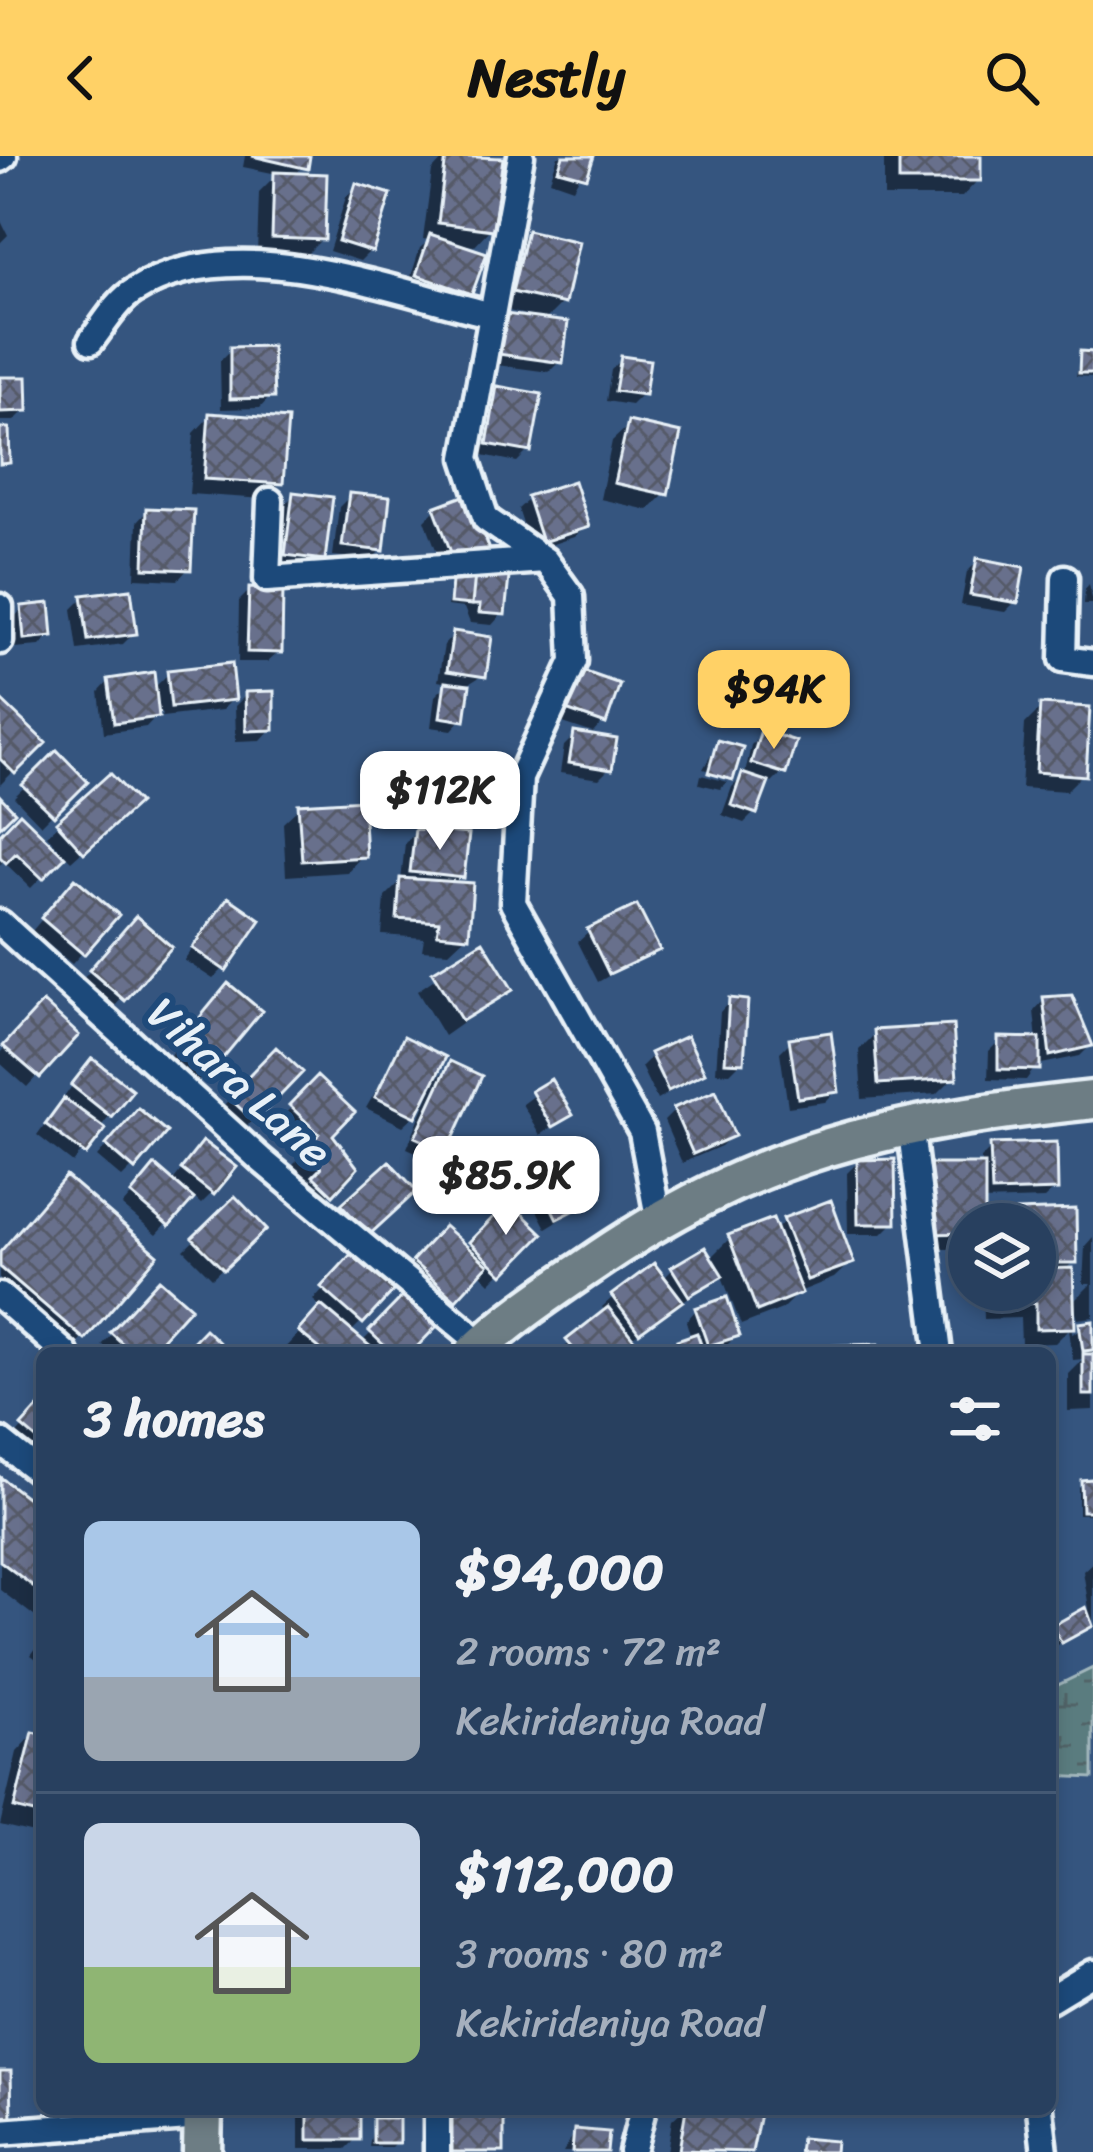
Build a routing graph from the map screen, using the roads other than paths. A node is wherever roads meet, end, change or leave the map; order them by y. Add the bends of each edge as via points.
1 (520, 156) edge
2 (489, 314) junction
3 (91, 340) dead end
4 (270, 501) dead end
5 (545, 560) junction
6 (1065, 578) dead end
7 (0, 607) edge
8 (0, 641) edge
9 (1093, 663) edge
10 (0, 923) edge
11 (1093, 1100) edge
12 (910, 1124) junction
13 (658, 1217) junction
14 (0, 1296) edge
15 (58, 1347) edge
16 (476, 1347) edge
17 (481, 1347) edge
18 (938, 1347) edge
19 (0, 1442) edge
20 (36, 1469) edge
21 (1093, 1973) edge
22 (1056, 1995) edge
23 (437, 2115) edge
24 (641, 2115) edge
25 (1041, 2115) edge
26 (202, 2126) edge
27 (0, 2132) edge
28 (437, 2152) edge
29 (632, 2152) edge
30 (1045, 2152) edge

1 - 2 street
2 - 3 street via 261,260 178,274 131,292
2 - 5 street via 466,458 486,519
4 - 5 street via 267,580
5 - 13 street via 571,596 574,661 520,778 513,903 642,1132
6 - 9 street via 1063,659
7 - 8 street
10 - 16 street, Vihara Lane
11 - 12 main road
12 - 13 main road via 738,1175
12 - 18 street
13 - 17 main road
14 - 15 street
19 - 20 street
21 - 22 street
23 - 28 street
24 - 29 street
25 - 30 street
26 - 27 street

